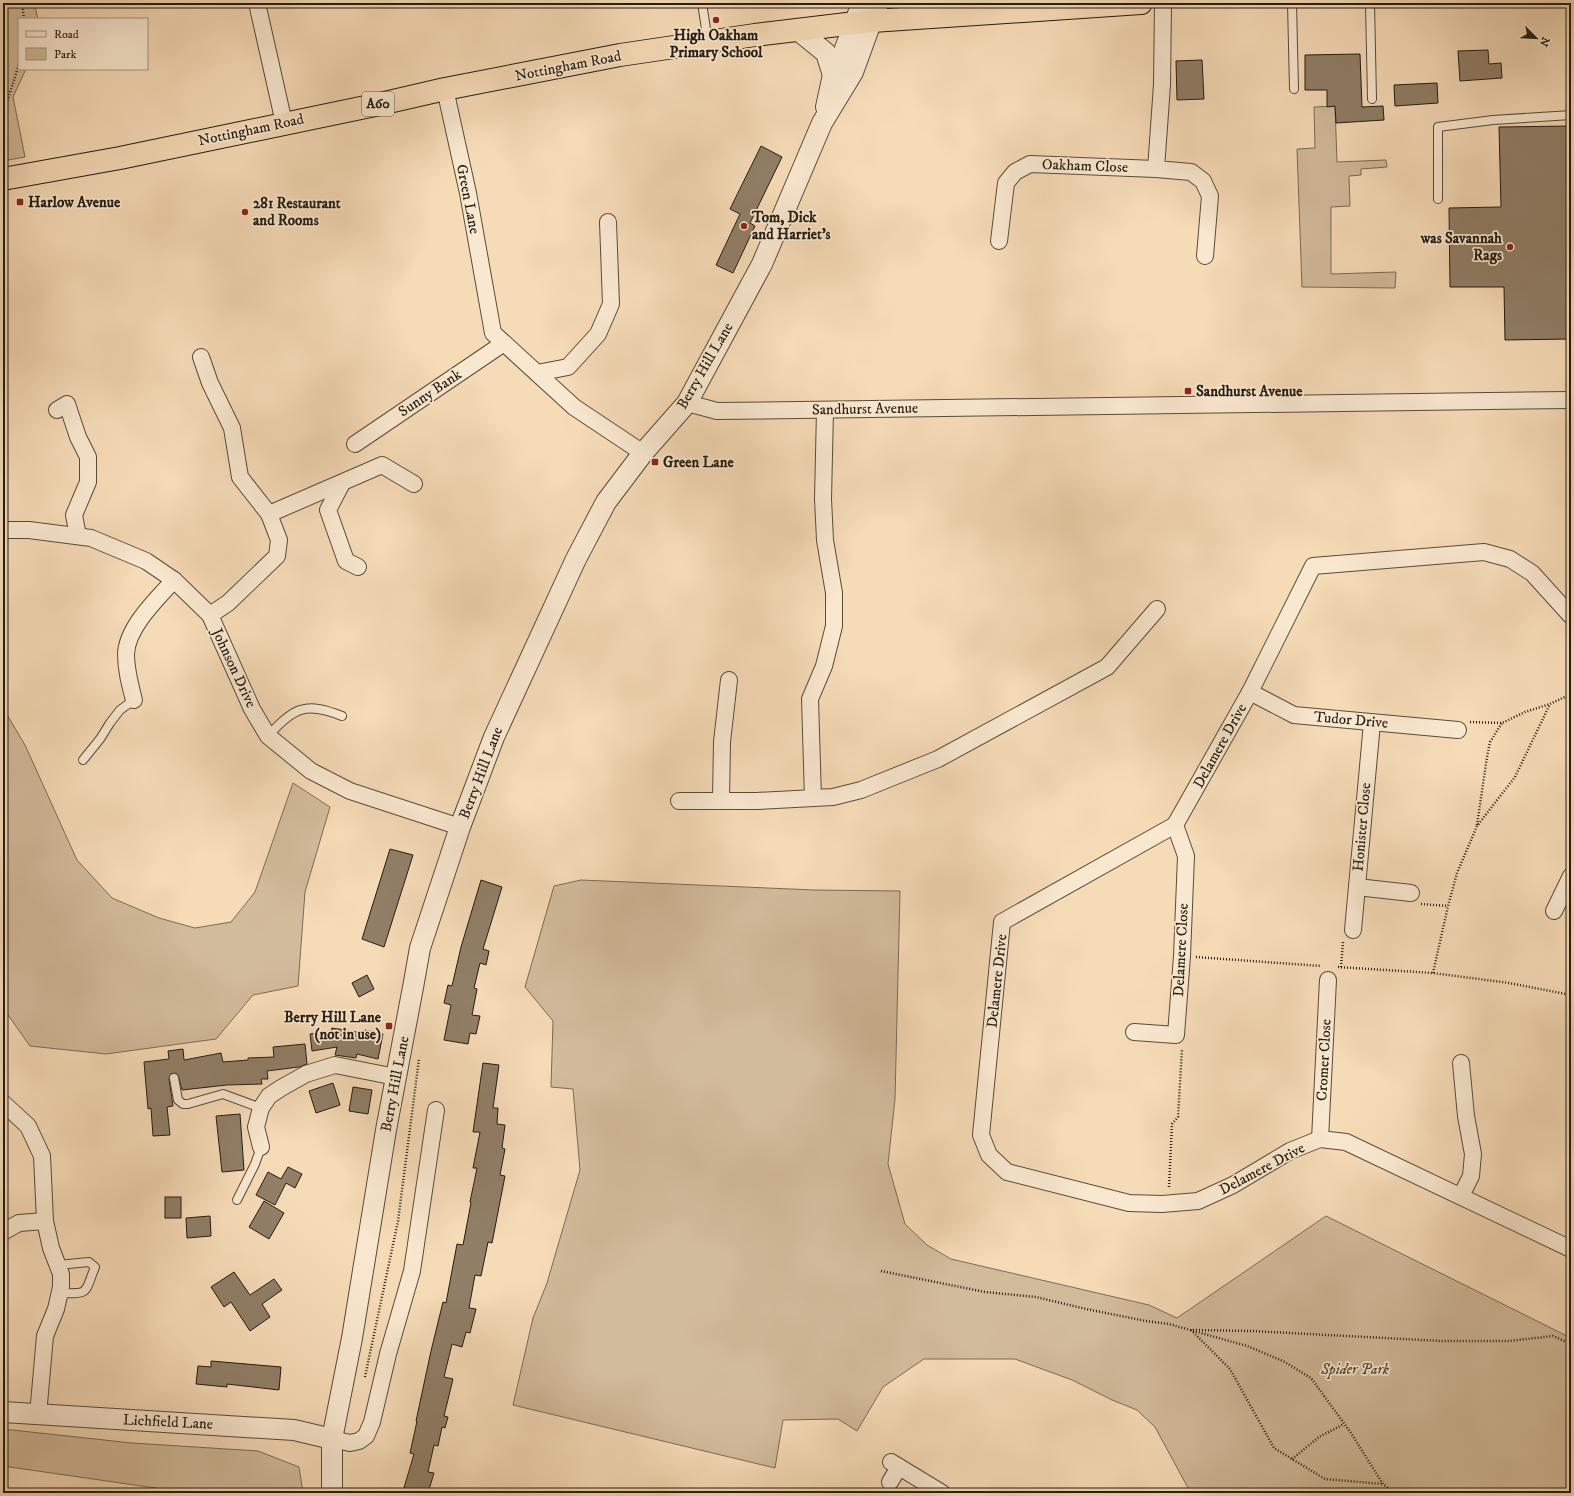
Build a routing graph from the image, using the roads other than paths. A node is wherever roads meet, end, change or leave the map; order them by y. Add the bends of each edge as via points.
1 (257, 3) edge
2 (702, 3) edge
3 (1140, 3) edge
4 (1163, 3) edge
5 (1292, 3) edge
6 (1370, 3) edge
7 (867, 13) edge
8 (799, 31) junction
9 (708, 42) junction
10 (833, 75) junction
11 (445, 89) junction
12 (1294, 89) dead end
13 (1372, 99) dead end
14 (1571, 114) edge
15 (284, 123) junction
16 (822, 123) junction
17 (1156, 169) junction
18 (3, 178) edge
19 (1438, 199) dead end
20 (608, 222) dead end
21 (999, 241) dead end
22 (1205, 256) dead end
23 (504, 343) junction
24 (201, 357) dead end
25 (537, 372) junction
26 (1571, 400) edge
27 (688, 403) junction
28 (57, 410) dead end
29 (825, 410) junction
30 (355, 444) dead end
31 (643, 452) junction
32 (342, 483) junction
33 (414, 484) dead end
34 (269, 514) junction
35 (3, 530) edge
36 (78, 536) junction
37 (358, 567) dead end
38 (174, 580) junction
39 (1158, 608) dead end
40 (210, 615) junction
41 (1571, 616) edge
42 (729, 680) dead end
43 (1250, 692) junction
44 (134, 700) joint
45 (342, 716) dead end
46 (1372, 723) junction
47 (1458, 730) road end
48 (268, 736) junction
49 (82, 760) dead end
50 (814, 798) junction
51 (721, 800) junction
52 (679, 801) dead end
53 (1175, 825) junction
54 (460, 827) junction
55 (1571, 876) edge
56 (1357, 887) junction
57 (1411, 893) road end
58 (1554, 912) dead end
59 (1353, 930) road end
60 (1330, 971) road end
61 (1134, 1032) dead end
62 (1460, 1063) dead end
63 (396, 1077) junction
64 (174, 1078) dead end
65 (3, 1103) edge
66 (261, 1108) junction
67 (436, 1110) dead end
68 (1320, 1139) junction
69 (260, 1147) joint
70 (1461, 1196) junction
71 (237, 1200) dead end
72 (44, 1221) junction
73 (3, 1232) edge
74 (1571, 1249) edge
75 (58, 1265) junction
76 (60, 1293) junction
77 (3, 1412) edge
78 (38, 1415) junction
79 (332, 1440) junction
80 (890, 1482) dead end
81 (332, 1493) edge
82 (942, 1493) edge

1 - 15 street
2 - 9 lane
3 - 7 highway, Nottingham Road / A60
4 - 17 street via 1162,85
5 - 12 lane
6 - 13 lane
7 - 8 highway, Nottingham Road / A60
7 - 10 street, Berry Hill Lane
7 - 16 street, Berry Hill Lane via 850,78
8 - 9 highway, Nottingham Road / A60
8 - 10 street via 826,54
9 - 11 highway, Nottingham Road / A60 via 620,55
10 - 16 street, Berry Hill Lane
11 - 15 highway, Nottingham Road / A60
11 - 23 street, Green Lane via 468,193 492,333
14 - 19 lane via 1438,127
15 - 18 highway, Nottingham Road / A60 via 120,158
16 - 27 street, Berry Hill Lane via 762,264
17 - 21 street, Oakham Close via 1030,164 1015,172 1006,183
17 - 22 street, Oakham Close via 1191,172 1203,181 1210,196
20 - 25 street via 611,304 598,334 568,367
23 - 25 street, Green Lane
23 - 30 street, Sunny Bank
24 - 34 street via 210,384 232,428 240,477
25 - 31 street, Green Lane via 574,407
26 - 29 street, Sandhurst Avenue
27 - 29 street, Sandhurst Avenue via 717,411
27 - 31 street, Berry Hill Lane
28 - 36 street via 67,404 88,457 88,482 74,515
29 - 50 street via 823,499 825,540 834,593 834,626 824,666 810,699
31 - 54 street, Berry Hill Lane via 606,502 576,559 494,737
32 - 33 street via 382,465
32 - 34 street
32 - 37 street via 328,510 346,561
34 - 40 street via 279,540 277,556 228,603
35 - 36 street, Johnson Drive via 29,530
36 - 38 street, Johnson Drive via 91,538 146,561
38 - 40 street, Johnson Drive
38 - 44 street via 142,616 131,634 126,653
39 - 50 street via 1107,667 1027,712 938,759 861,790 833,797
40 - 48 street, Johnson Drive via 252,709
41 - 43 street, Delamere Drive via 1532,574 1510,560 1484,552 1313,566
42 - 51 street via 722,742
43 - 46 street, Tudor Drive via 1294,715
43 - 53 street, Delamere Drive
44 - 49 lane via 120,710
45 - 48 lane via 325,709 303,709 291,714
46 - 47 street, Tudor Drive
46 - 56 street, Honister Close
48 - 54 street, Johnson Drive via 311,771 350,791
50 - 51 street
51 - 52 street
53 - 61 street, Delamere Close via 1186,856 1176,1035
53 - 68 street, Delamere Drive via 1002,922 981,1135 989,1155 1007,1172 1129,1203 1168,1204 1198,1201 1233,1185 1290,1150
54 - 63 street, Berry Hill Lane via 420,948
55 - 58 street
56 - 57 street
56 - 59 street, Honister Close
60 - 68 street, Cromer Close
62 - 70 street via 1473,1154 1471,1176
63 - 66 street via 336,1065 306,1074 281,1088 269,1096
63 - 79 street, Berry Hill Lane
64 - 66 lane via 178,1100 183,1104 223,1094
65 - 72 street via 28,1126 42,1156
66 - 69 street via 256,1127
67 - 79 street via 412,1271 372,1422 366,1436 359,1441 350,1443
68 - 70 street, Delamere Drive via 1346,1142
69 - 71 lane via 255,1164
70 - 74 street, Delamere Drive
72 - 73 street via 19,1223
72 - 75 street
75 - 76 street via 61,1274
75 - 76 lane via 89,1262 94,1266 86,1291 81,1294
76 - 78 street via 45,1336
77 - 78 street, Lichfield Lane
78 - 79 street, Lichfield Lane via 294,1430
79 - 81 street, Berry Hill Lane
80 - 82 street via 895,1464

